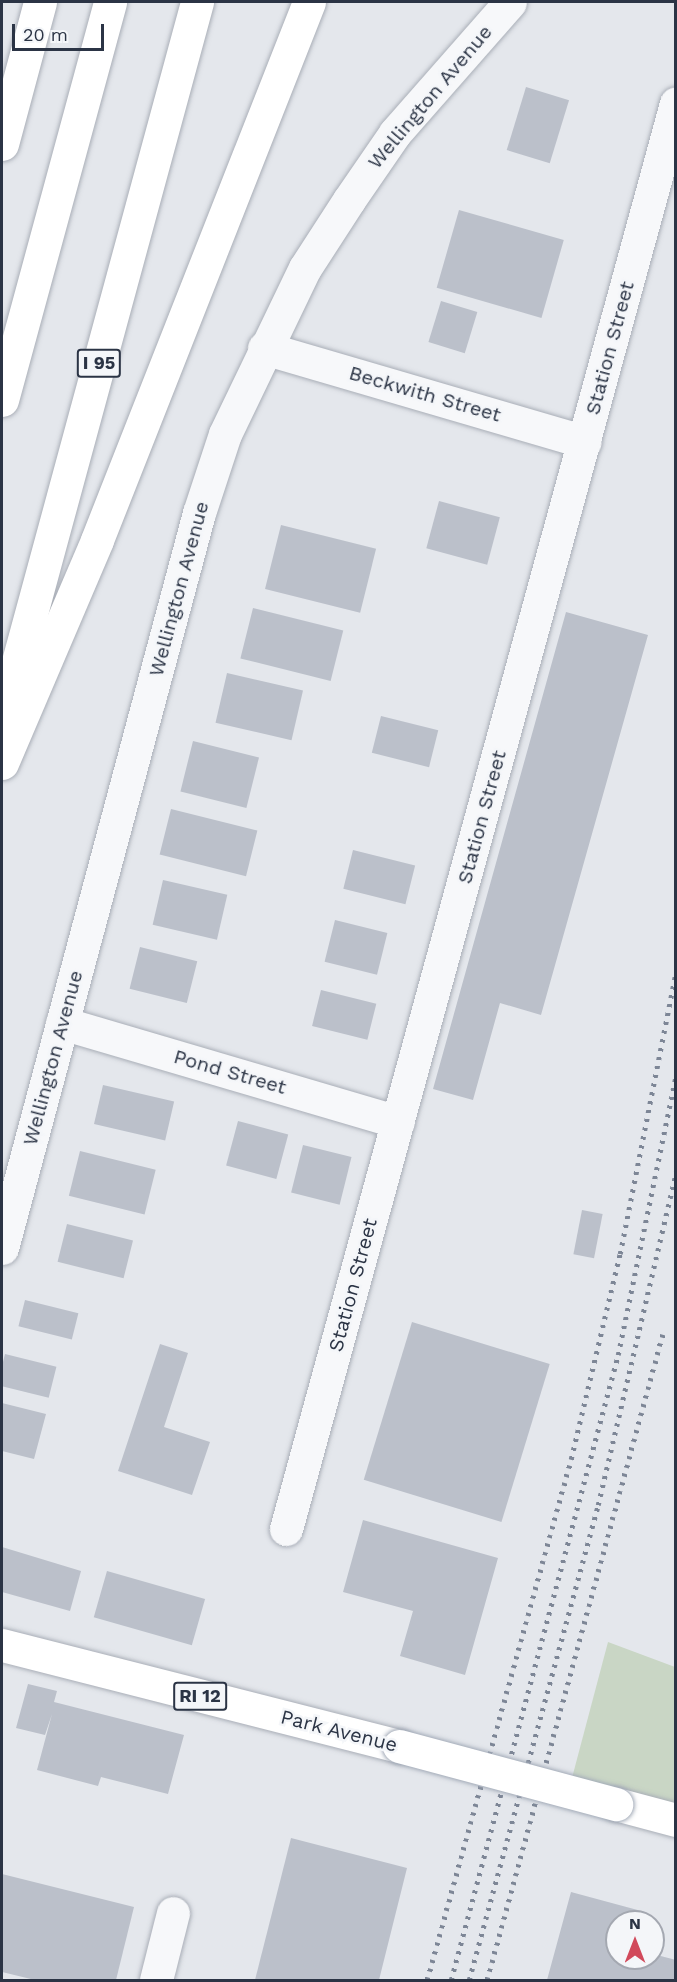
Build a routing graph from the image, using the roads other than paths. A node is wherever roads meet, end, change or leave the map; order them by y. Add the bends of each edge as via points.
1 (40, 2) edge
2 (110, 2) edge
3 (197, 2) edge
4 (309, 2) edge
5 (322, 2) edge
6 (510, 2) edge
7 (284, 72) junction
8 (675, 103) edge
9 (2, 144) edge
10 (264, 348) junction
11 (2, 400) edge
12 (585, 442) junction
13 (2, 724) edge
14 (2, 763) edge
15 (62, 1023) junction
16 (398, 1122) junction
17 (2, 1248) edge
18 (286, 1529) dead end
19 (2, 1645) edge
20 (675, 1820) edge
21 (173, 1912) dead end
22 (156, 1980) edge

1 - 9 main road
2 - 11 main road
3 - 13 main road, I 95
4 - 7 main road
5 - 7 main road
6 - 10 street, Wellington Avenue via 388,143 304,268
7 - 14 main road via 97,540
8 - 12 street, Station Street
10 - 12 street, Beckwith Street
10 - 15 street, Wellington Avenue via 225,434 199,513
12 - 16 street, Station Street
15 - 16 street, Pond Street
15 - 17 street, Wellington Avenue
16 - 18 street, Station Street
19 - 20 main road, Park Avenue / RI 12, bridge
21 - 22 street

